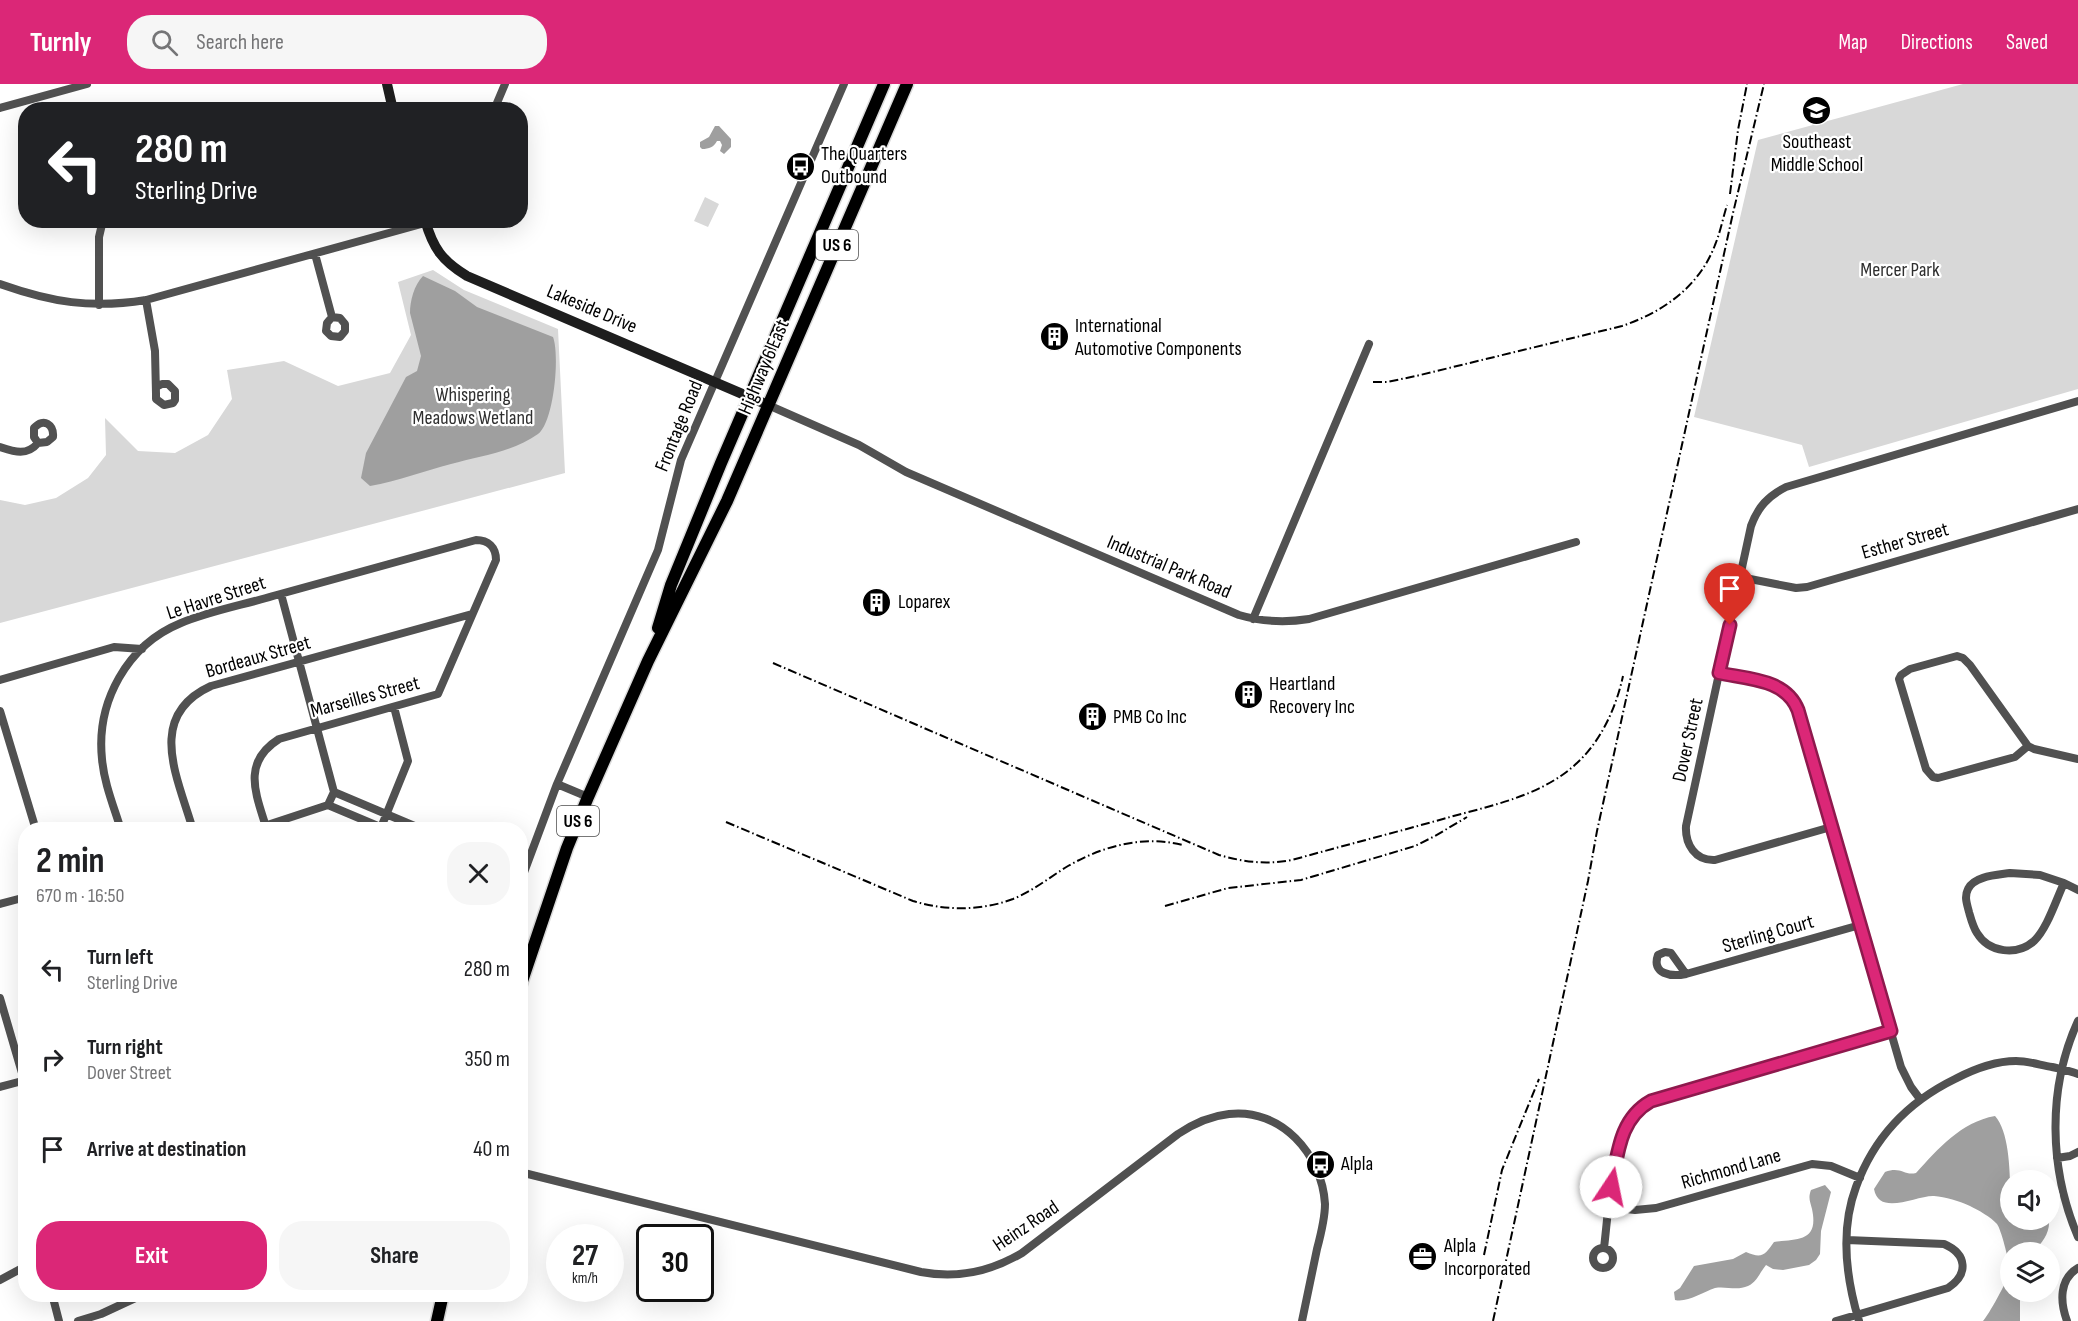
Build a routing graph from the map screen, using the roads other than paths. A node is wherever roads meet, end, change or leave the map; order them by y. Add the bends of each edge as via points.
1 (87, 84) edge
2 (387, 84) edge
3 (505, 84) edge
4 (844, 84) edge
5 (884, 84) edge
6 (907, 84) edge
7 (22, 102) edge
8 (391, 102) edge
9 (497, 102) edge
10 (18, 103) edge
11 (0, 108) edge
12 (101, 228) edge
13 (404, 228) edge
14 (427, 228) edge
15 (315, 254) junction
16 (0, 284) edge
17 (146, 300) junction
18 (99, 305) junction
19 (333, 317) dead end
20 (1370, 344) dead end
21 (714, 381) junction
22 (156, 387) dead end
23 (750, 397) junction
24 (2078, 401) edge
25 (768, 405) junction
26 (38, 443) dead end
27 (0, 447) edge
28 (2078, 509) edge
29 (1576, 542) dead end
30 (492, 546) joint
31 (1740, 577) junction
32 (281, 594) junction
33 (472, 614) junction
34 (1253, 619) junction
35 (142, 649) junction
36 (648, 661) junction
37 (299, 662) junction
38 (1719, 673) junction
39 (0, 680) edge
40 (394, 707) junction
41 (0, 711) edge
42 (317, 728) junction
43 (2028, 746) junction
44 (2078, 759) edge
45 (557, 784) junction
46 (334, 792) junction
47 (588, 797) junction
48 (328, 805) junction
49 (386, 814) junction
50 (34, 822) edge
51 (119, 822) edge
52 (191, 822) edge
53 (265, 822) edge
54 (280, 822) edge
55 (366, 822) edge
56 (384, 822) edge
57 (405, 822) edge
58 (1831, 827) junction
59 (528, 857) edge
60 (2064, 884) junction
61 (2078, 890) edge
62 (18, 899) edge
63 (0, 904) edge
64 (1860, 925) junction
65 (528, 963) edge
66 (1686, 974) dead end
67 (0, 998) edge
68 (2078, 1021) edge
69 (1891, 1031) junction
70 (18, 1057) edge
71 (2062, 1069) junction
72 (2078, 1074) edge
73 (18, 1082) edge
74 (0, 1087) edge
75 (1920, 1099) junction
76 (2078, 1152) edge
77 (2057, 1158) junction
78 (528, 1174) edge
79 (1860, 1178) junction
80 (1609, 1207) junction
81 (2078, 1237) edge
82 (1847, 1240) junction
83 (1604, 1248) dead end
84 (2078, 1269) edge
85 (18, 1270) edge
86 (0, 1280) edge
87 (53, 1302) edge
88 (127, 1302) edge
89 (441, 1302) edge
90 (1858, 1318) edge
91 (59, 1321) edge
92 (78, 1321) edge
93 (437, 1321) edge
94 (1302, 1321) edge
95 (1836, 1321) edge
96 (2067, 1321) edge

1 - 7 street
2 - 8 street
3 - 9 street
4 - 21 street, Frontage Road
5 - 23 main road, Highway 6 East / US 6
6 - 25 main road, Highway 6 East / US 6
10 - 11 street
12 - 18 street
13 - 15 street
14 - 21 street, Lakeside Drive via 436,250 467,276
15 - 17 street
15 - 19 street
16 - 18 street via 56,301
17 - 18 street
17 - 22 street via 155,351
20 - 34 street
21 - 23 street, Lakeside Drive
21 - 45 street, Frontage Road via 681,460 658,550
23 - 25 street, Lakeside Drive
23 - 36 main road, Highway 6 East / US 6 via 671,585
24 - 31 street, Dover Street via 1777,491 1754,517
25 - 34 street, Industrial Park Road via 860,445 906,472
25 - 36 main road, Highway 6 East / US 6 via 727,501
26 - 27 street via 24,453
28 - 31 street, Esther Street via 1807,587
29 - 34 street, Industrial Park Road via 1309,619
30 - 32 street, Le Havre Street via 476,540
30 - 33 street, Marseilles Street via 496,560
31 - 38 street, Dover Street
32 - 35 street, Le Havre Street via 181,623
32 - 37 street
33 - 37 street, Bordeaux Street
33 - 40 street, Marseilles Street via 438,694
35 - 39 street via 114,647
35 - 51 street, Le Havre Street via 117,680 102,730 104,773
36 - 47 main road, Highway 6 East / US 6
37 - 42 street
37 - 52 street, Bordeaux Street via 211,686 194,694 178,713 170,737 171,754
38 - 58 street via 1777,686 1795,701
38 - 58 street, Dover Street via 1686,826 1692,850 1705,859 1715,860
40 - 42 street, Marseilles Street
40 - 49 street via 408,761
41 - 50 street
42 - 46 street
42 - 53 street, Marseilles Street via 279,739 260,756 254,783
43 - 43 street via 1963,658 1951,657 1901,675 1900,686 1922,758 1933,777 2015,757
43 - 44 street
45 - 47 street
45 - 59 street, Frontage Road
46 - 48 street
46 - 49 street
47 - 65 main road, Highway 6 East / US 6
48 - 54 street
48 - 55 street
49 - 56 street
49 - 57 street
58 - 64 street
60 - 60 street via 2025,873 1976,881 1968,889 1966,901 1978,935 1990,946 2005,951 2029,944 2041,933
60 - 61 street
62 - 63 street
64 - 66 street, Sterling Court
64 - 69 street
67 - 70 street
68 - 71 street
69 - 75 street via 1905,1078
69 - 80 street via 1645,1104 1632,1116 1622,1134
71 - 72 street
71 - 75 street via 2029,1062 2001,1062 1962,1075
71 - 77 street via 2055,1114
73 - 74 street
75 - 79 street via 1890,1127
76 - 77 street
77 - 81 street via 2066,1206
78 - 94 street, Heinz Road via 921,1272 965,1275 1022,1253 1191,1126 1230,1113 1251,1115 1272,1121 1294,1137 1310,1154 1320,1177 1324,1220
79 - 80 street, Richmond Lane via 1831,1166 1812,1164 1656,1208
79 - 82 street via 1851,1203
80 - 83 street
82 - 90 street via 1848,1276
82 - 90 street via 1944,1244 1957,1252 1963,1266 1959,1278 1948,1288
84 - 96 street via 2064,1285
85 - 86 street
87 - 91 street
88 - 92 street
89 - 93 main road
90 - 95 street

